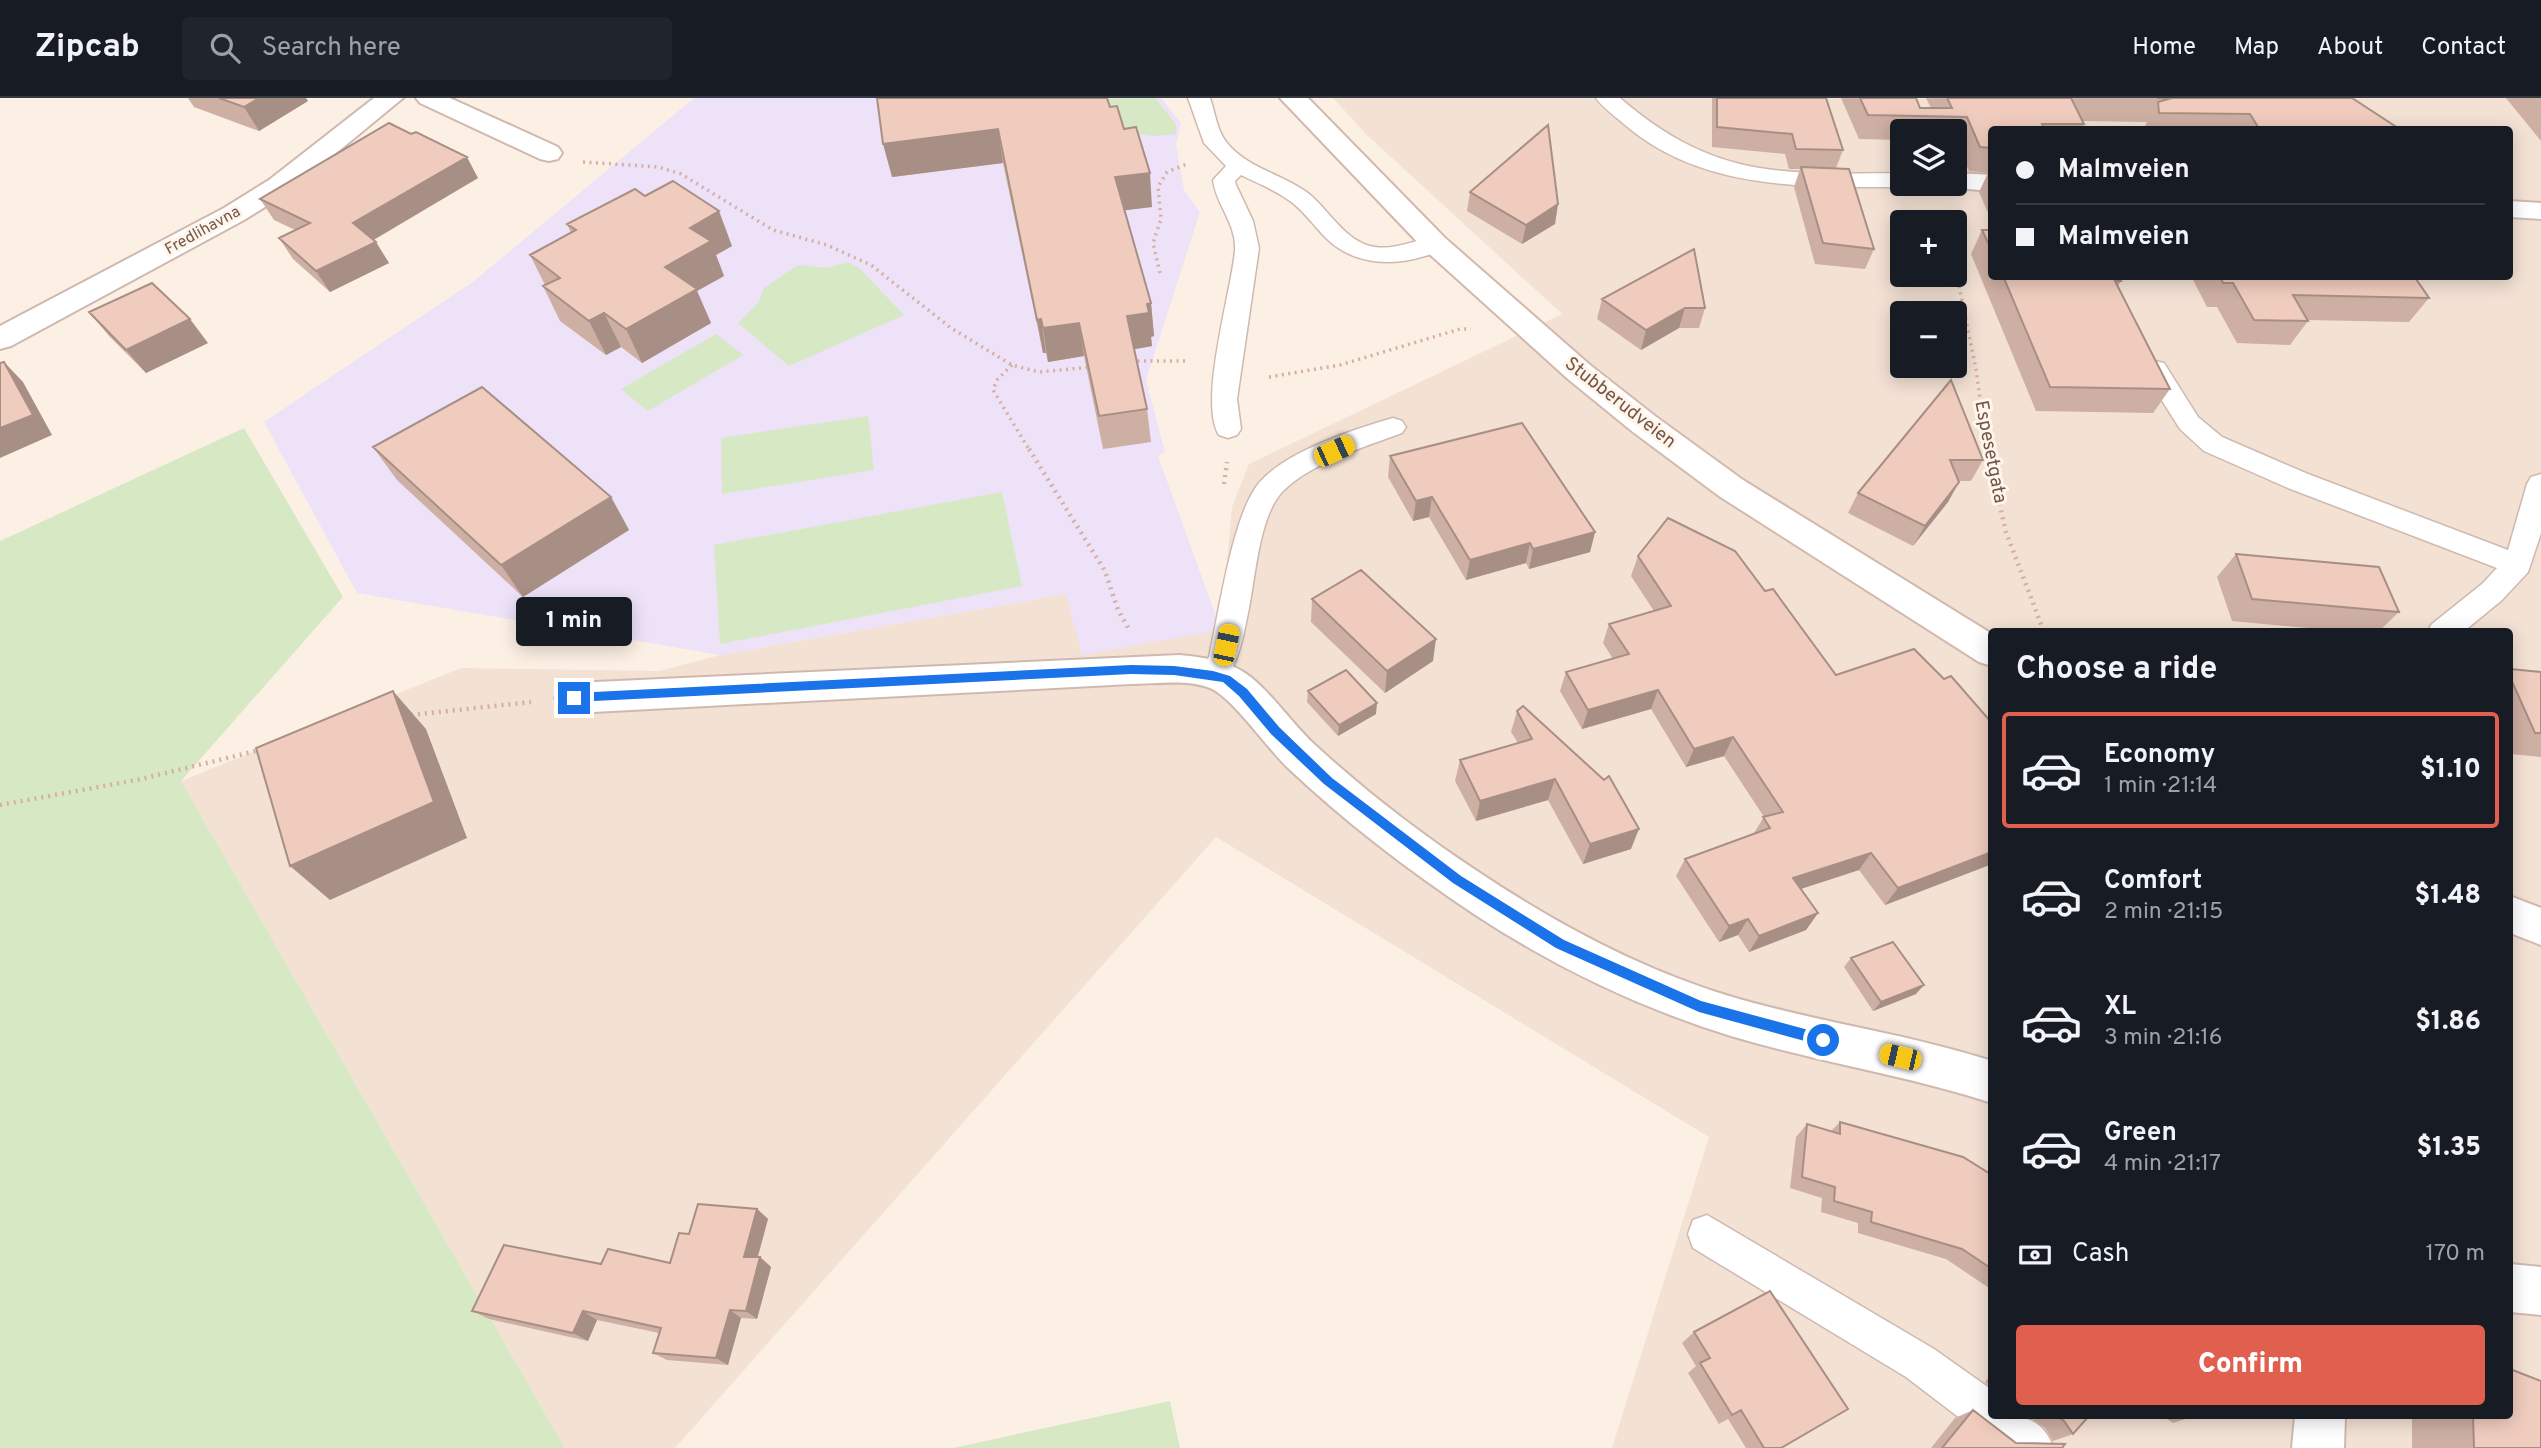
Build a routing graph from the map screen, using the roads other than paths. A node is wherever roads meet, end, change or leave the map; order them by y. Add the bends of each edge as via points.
1 (390, 98) edge
2 (429, 98) edge
3 (1199, 98) edge
4 (1293, 98) edge
5 (1607, 98) edge
6 (549, 153) road end
7 (1230, 158) junction
8 (1890, 180) edge
9 (1967, 182) edge
10 (1988, 183) edge
11 (2513, 209) edge
12 (2541, 211) edge
13 (1435, 244) junction
14 (0, 340) edge
15 (2155, 369) edge
16 (1393, 427) dead end
17 (1228, 429) dead end
18 (2541, 484) edge
19 (2518, 565) junction
20 (2447, 628) edge
21 (1988, 649) edge
22 (1213, 675) junction
23 (574, 698) road end
24 (2513, 915) edge
25 (2541, 927) edge
26 (1988, 1081) edge
27 (1707, 1234) dead end
28 (2513, 1288) edge
29 (2541, 1292) edge
30 (1988, 1412) edge
31 (1997, 1419) edge
32 (2320, 1419) edge
33 (2033, 1448) edge
34 (2318, 1448) edge

1 - 14 street, Fredlihavna via 246,207
2 - 6 street
3 - 7 lane via 1214,142
4 - 13 street, Stubberudveien
5 - 8 lane via 1685,156 1736,173 1784,180
7 - 13 lane via 1295,193 1343,242 1362,252 1416,253
7 - 17 lane via 1225,193 1237,210 1247,248 1224,399
9 - 10 street
11 - 12 street
13 - 21 street, Stubberudveien via 1579,372 1731,488
15 - 19 lane via 2189,424 2213,444
16 - 22 lane via 1286,474 1270,489 1252,526 1223,660
18 - 19 lane
19 - 20 lane
22 - 23 street via 1159,670
22 - 26 street via 1243,692 1275,731 1328,781 1384,825 1457,880 1560,944 1699,1006
24 - 25 street
27 - 30 lane via 1920,1363
28 - 29 street
31 - 33 lane
32 - 34 street

